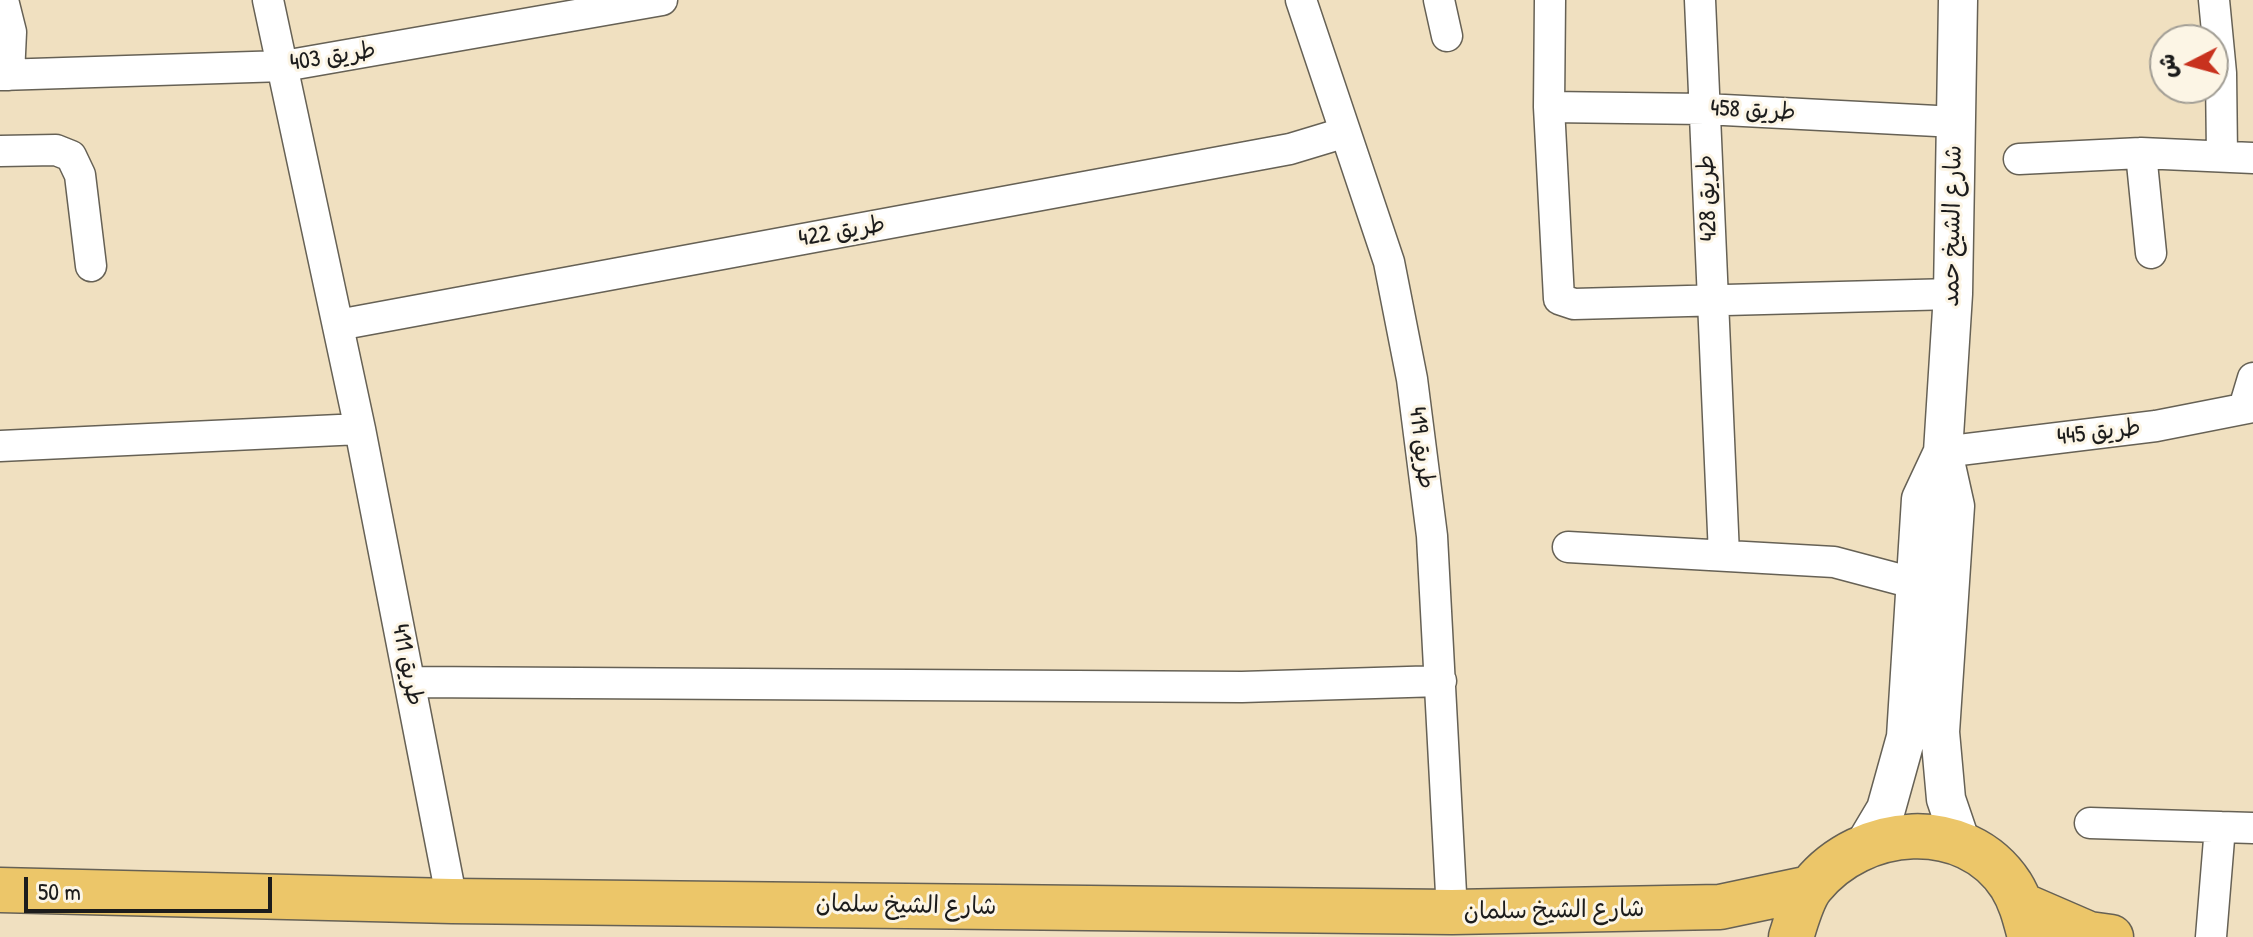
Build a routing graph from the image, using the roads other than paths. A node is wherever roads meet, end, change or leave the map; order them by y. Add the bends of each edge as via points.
1 (3, 0) edge
2 (268, 0) edge
3 (662, 0) edge
4 (1301, 0) edge
5 (1439, 0) edge
6 (1550, 0) edge
7 (1700, 0) edge
8 (1958, 0) edge
9 (2214, 0) edge
10 (1447, 36) dead end
11 (284, 66) junction
12 (4, 75) edge
13 (1549, 107) junction
14 (1705, 109) junction
15 (1956, 122) junction
16 (1343, 133) junction
17 (0, 151) edge
18 (2141, 153) junction
19 (2222, 155) junction
20 (2253, 158) edge
21 (2019, 159) dead end
22 (2151, 253) dead end
23 (91, 266) dead end
24 (1953, 294) junction
25 (1710, 301) junction
26 (338, 325) junction
27 (2253, 378) edge
28 (2249, 408) edge
29 (360, 429) junction
30 (0, 446) edge
31 (1943, 452) junction
32 (1568, 547) dead end
33 (1724, 555) junction
34 (1917, 584) junction
35 (1947, 625) junction
36 (1441, 681) junction
37 (411, 682) junction
38 (2090, 823) dead end
39 (2220, 827) junction
40 (2253, 828) edge
41 (1864, 846) junction
42 (1962, 846) junction
43 (1810, 888) junction
44 (0, 890) edge
45 (452, 901) junction
46 (1452, 912) junction
47 (2026, 921) edge
48 (1791, 937) edge
49 (2111, 937) edge
50 (2211, 937) edge

1 - 12 street via 11,32
2 - 11 street, طريق 411
3 - 11 street, طريق 403
4 - 16 street, طريق 419
5 - 10 street
6 - 13 street
7 - 14 street, طريق 428
8 - 15 street, شارع الشيخ حمد
9 - 19 street
11 - 12 street, طريق 403
11 - 26 street, طريق 411
13 - 14 street, طريق 458
13 - 25 street via 1559,299 1574,304
14 - 15 street, طريق 458
14 - 25 street, طريق 428
15 - 24 street, شارع الشيخ حمد
16 - 26 street, طريق 422 via 1290,149
16 - 36 street, طريق 419 via 1389,262 1412,379 1432,536
17 - 23 street via 56,150 71,156 80,175
18 - 19 street
18 - 21 street
18 - 22 street
19 - 20 street
24 - 25 street
24 - 31 street, شارع الشيخ حمد
25 - 33 street, طريق 428
26 - 29 street, طريق 411
27 - 28 street
28 - 31 street, طريق 445 via 2156,426
29 - 30 street
29 - 37 street, طريق 411
31 - 34 street, شارع الشيخ حمد via 1921,499
31 - 35 street, شارع الشيخ حمد via 1955,506
32 - 33 street
33 - 34 street via 1834,562
34 - 35 street
34 - 41 street, شارع الشيخ حمد via 1906,737 1886,809
35 - 42 street, شارع الشيخ حمد via 1941,767
36 - 37 street via 1242,687
36 - 46 street, طريق 419
37 - 45 street, طريق 411
38 - 39 street
39 - 40 street
39 - 50 street
41 - 42 main road via 1896,836 1919,836
41 - 43 main road
42 - 47 main road via 2009,882
43 - 46 main road, شارع الشيخ سلمان via 1720,907
43 - 48 main road
44 - 45 main road, شارع الشيخ سلمان
45 - 46 main road, شارع الشيخ سلمان
47 - 49 main road

